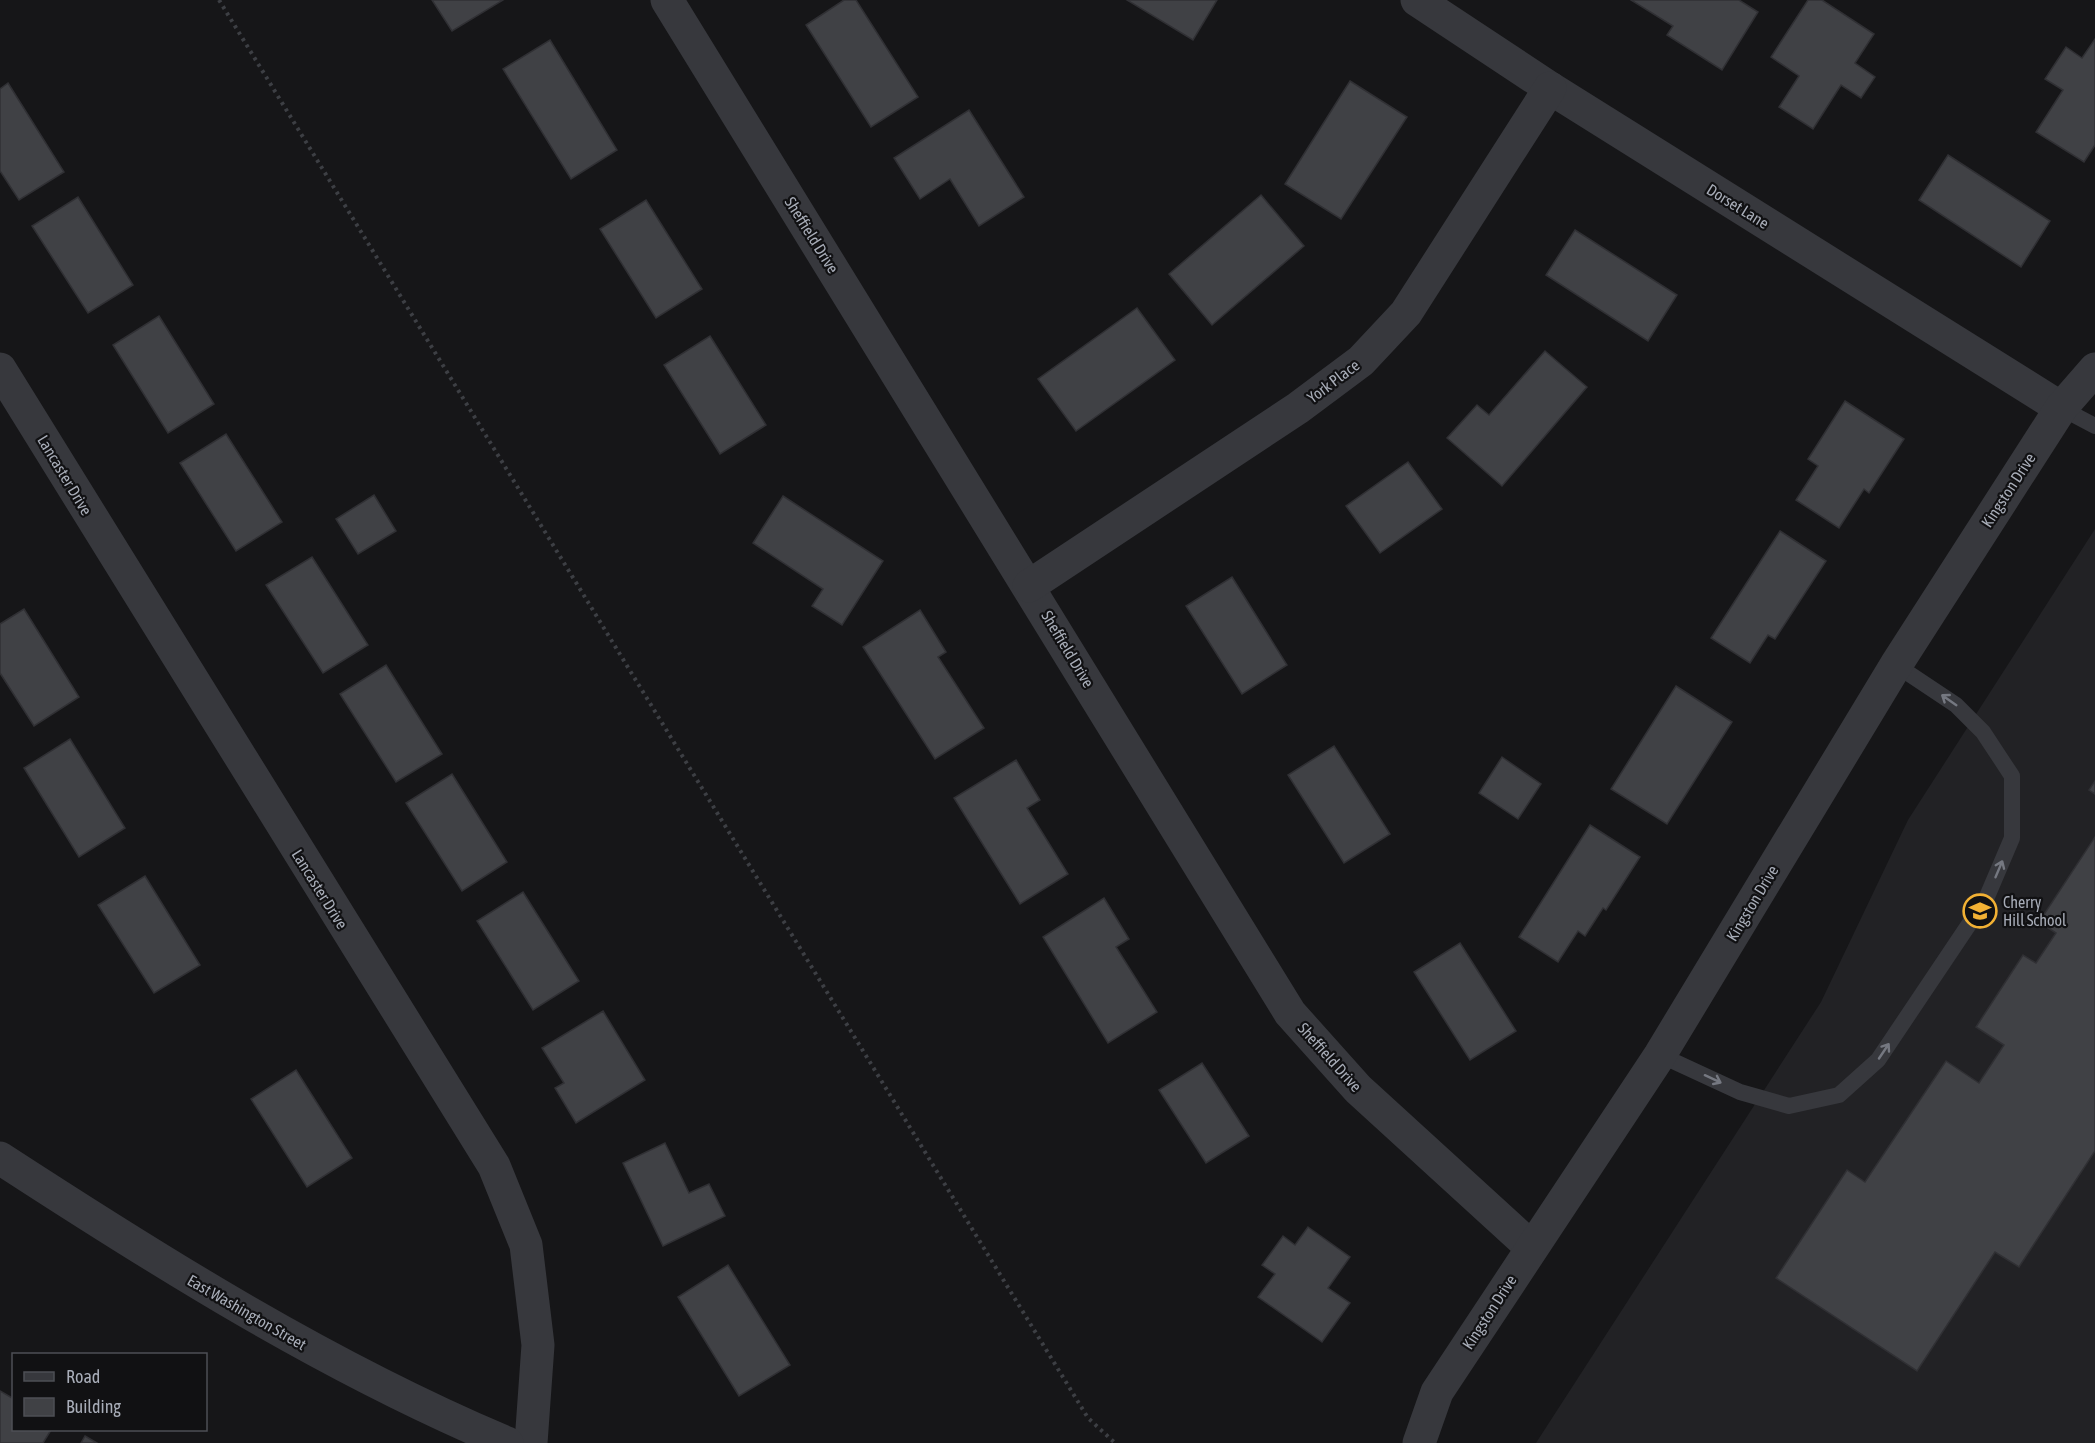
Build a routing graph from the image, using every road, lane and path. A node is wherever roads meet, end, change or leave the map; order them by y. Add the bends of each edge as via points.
1 (219, 0) edge
2 (667, 0) edge
3 (1417, 0) edge
4 (1550, 88) junction
5 (0, 369) edge
6 (2095, 369) edge
7 (2061, 408) junction
8 (2095, 426) edge
9 (1029, 586) junction
10 (1896, 665) junction
11 (1660, 1054) junction
12 (0, 1158) edge
13 (1531, 1247) junction
14 (507, 1443) edge
15 (531, 1443) edge
16 (1115, 1443) edge
17 (1419, 1443) edge

1 - 16 path via 1088,1418
2 - 9 street, Sheffield Drive
3 - 4 street, Dorset Lane
4 - 7 street, Dorset Lane
4 - 9 street, York Place via 1406,313 1361,361 1298,408
5 - 15 street, Lancaster Drive via 494,1166 527,1256 538,1345
6 - 7 street, Kingston Drive
7 - 8 lane
7 - 10 street, Kingston Drive
9 - 13 street, Sheffield Drive via 1290,1013 1358,1089
10 - 11 street, Kingston Drive
11 -> 10 lane via 1740,1092 1789,1106 1839,1095 1878,1060 1986,899 2012,838 2012,776 1983,732 1956,705
11 - 13 street, Kingston Drive
12 - 14 street, East Washington Street via 243,1311 440,1415
13 - 17 street, Kingston Drive via 1437,1392

